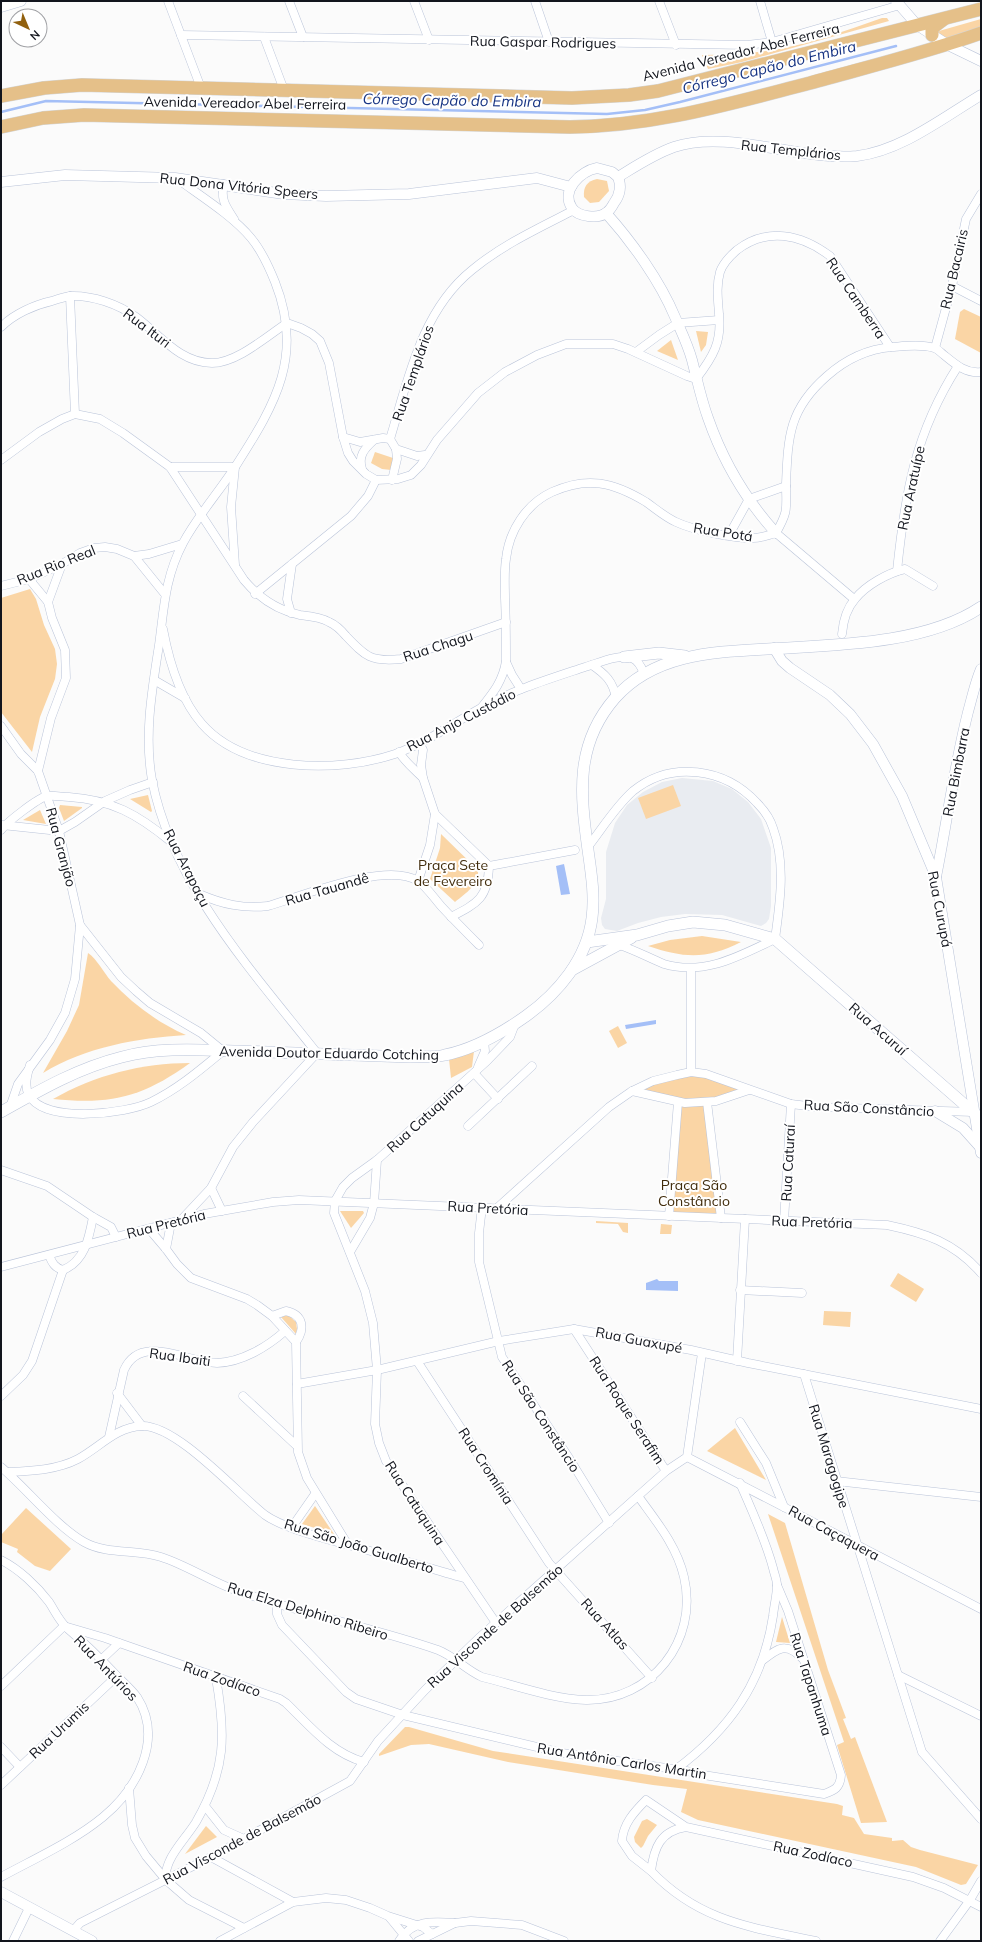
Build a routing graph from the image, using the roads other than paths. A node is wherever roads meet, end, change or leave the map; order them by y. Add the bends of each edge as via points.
1 (21, 1) edge
2 (168, 1) edge
3 (289, 1) edge
4 (414, 1) edge
5 (534, 1) edge
6 (659, 1) edge
7 (760, 1) edge
8 (899, 2) edge
9 (1, 7) edge
10 (981, 9) edge
11 (944, 19) junction
12 (917, 25) junction
13 (981, 33) edge
14 (180, 35) junction
15 (932, 35) junction
16 (264, 37) junction
17 (302, 37) junction
18 (429, 40) junction
19 (549, 42) junction
20 (772, 42) junction
21 (676, 45) junction
22 (948, 45) junction
23 (981, 61) edge
24 (201, 88) junction
25 (284, 90) junction
26 (981, 95) edge
27 (1, 96) edge
28 (1, 127) edge
29 (618, 177) junction
30 (175, 178) junction
31 (1, 182) edge
32 (224, 184) junction
33 (571, 187) junction
34 (981, 194) edge
35 (574, 210) junction
36 (606, 214) junction
37 (238, 225) junction
38 (952, 286) junction
39 (70, 296) junction
40 (981, 302) edge
41 (720, 320) junction
42 (287, 323) junction
43 (678, 323) junction
44 (1, 327) edge
45 (890, 347) junction
46 (935, 348) junction
47 (636, 352) junction
48 (958, 366) junction
49 (981, 372) edge
50 (696, 378) junction
51 (75, 414) junction
52 (343, 437) junction
53 (374, 439) junction
54 (390, 439) junction
55 (396, 449) junction
56 (425, 455) junction
57 (1, 460) edge
58 (235, 466) junction
59 (170, 467) junction
60 (362, 470) junction
61 (376, 480) junction
62 (392, 480) junction
63 (786, 486) junction
64 (749, 499) junction
65 (201, 514) junction
66 (776, 533) junction
67 (729, 535) junction
68 (182, 544) junction
69 (134, 556) junction
70 (62, 564) junction
71 (292, 564) junction
72 (235, 566) junction
73 (897, 571) junction
74 (29, 579) junction
75 (1, 586) edge
76 (933, 586) dead end
77 (164, 593) junction
78 (255, 594) junction
79 (854, 599) junction
80 (48, 602) junction
81 (981, 607) edge
82 (291, 613) junction
83 (162, 621) junction
84 (506, 622) junction
85 (842, 634) dead end
86 (774, 648) junction
87 (686, 656) junction
88 (624, 657) junction
89 (506, 661) junction
90 (592, 665) junction
91 (981, 669) edge
92 (644, 674) junction
93 (154, 680) junction
94 (521, 689) junction
95 (185, 698) junction
96 (616, 698) junction
97 (481, 708) junction
98 (1, 726) edge
99 (420, 744) junction
100 (399, 752) junction
101 (422, 757) junction
102 (409, 763) junction
103 (38, 771) junction
104 (423, 778) junction
105 (153, 782) junction
106 (47, 796) junction
107 (105, 801) junction
108 (435, 814) junction
109 (2, 827) edge
110 (59, 832) junction
111 (921, 841) junction
112 (171, 842) junction
113 (944, 842) junction
114 (587, 848) junction
115 (575, 850) dead end
116 (489, 866) junction
117 (936, 877) junction
118 (418, 881) junction
119 (199, 894) junction
120 (451, 917) junction
121 (80, 924) junction
122 (637, 935) junction
123 (775, 940) junction
124 (587, 942) junction
125 (479, 945) dead end
126 (619, 945) junction
127 (692, 968) junction
128 (572, 970) junction
129 (515, 1024) junction
130 (484, 1041) junction
131 (223, 1051) junction
132 (317, 1053) junction
133 (30, 1066) junction
134 (532, 1066) dead end
135 (691, 1072) junction
136 (474, 1073) junction
137 (750, 1090) junction
138 (632, 1091) junction
139 (29, 1096) junction
140 (498, 1098) junction
141 (678, 1102) junction
142 (708, 1102) junction
143 (791, 1104) junction
144 (6, 1110) edge
145 (935, 1111) junction
146 (978, 1115) edge
147 (468, 1126) dead end
148 (980, 1150) edge
149 (376, 1160) junction
150 (1, 1170) edge
151 (211, 1188) junction
152 (335, 1201) junction
153 (374, 1203) junction
154 (482, 1207) junction
155 (497, 1208) junction
156 (222, 1211) junction
157 (669, 1216) junction
158 (93, 1217) junction
159 (721, 1218) junction
160 (745, 1219) junction
161 (181, 1220) junction
162 (784, 1221) junction
163 (171, 1223) junction
164 (149, 1229) junction
165 (116, 1237) junction
166 (86, 1245) junction
167 (166, 1249) junction
168 (350, 1252) junction
169 (49, 1255) junction
170 (977, 1265) edge
171 (1, 1267) edge
172 (63, 1270) junction
173 (981, 1273) edge
174 (740, 1290) junction
175 (802, 1293) dead end
176 (272, 1316) junction
177 (574, 1329) junction
178 (285, 1330) junction
179 (499, 1341) junction
180 (296, 1342) junction
181 (702, 1353) junction
182 (417, 1361) junction
183 (737, 1361) junction
184 (377, 1370) junction
185 (804, 1374) junction
186 (297, 1384) junction
187 (117, 1393) junction
188 (1, 1396) edge
189 (243, 1396) dead end
190 (981, 1409) edge
191 (740, 1422) dead end
192 (142, 1426) junction
193 (109, 1436) junction
194 (297, 1446) junction
195 (687, 1457) junction
196 (4, 1470) edge
197 (666, 1471) junction
198 (836, 1480) junction
199 (740, 1483) junction
200 (315, 1494) junction
201 (638, 1496) junction
202 (981, 1497) edge
203 (784, 1506) junction
204 (609, 1523) junction
205 (292, 1527) junction
206 (348, 1545) junction
207 (856, 1545) junction
208 (1, 1560) edge
209 (556, 1571) junction
210 (464, 1578) junction
211 (777, 1585) junction
212 (277, 1605) junction
213 (981, 1609) edge
214 (496, 1623) junction
215 (64, 1626) junction
216 (119, 1643) junction
217 (803, 1658) junction
218 (102, 1659) junction
219 (456, 1660) junction
220 (763, 1660) junction
221 (898, 1675) junction
222 (117, 1676) junction
223 (216, 1678) junction
224 (652, 1678) junction
225 (1, 1686) edge
226 (403, 1715) junction
227 (981, 1716) edge
228 (1, 1747) edge
229 (364, 1762) junction
230 (20, 1767) junction
231 (675, 1770) junction
232 (840, 1784) joint
233 (1, 1785) edge
234 (129, 1788) junction
235 (205, 1806) junction
236 (981, 1819) edge
237 (686, 1827) junction
238 (244, 1838) junction
239 (211, 1857) junction
240 (170, 1860) junction
241 (153, 1864) junction
242 (651, 1872) junction
243 (1, 1877) edge
244 (165, 1879) junction
245 (981, 1881) edge
246 (1, 1892) edge
247 (970, 1900) junction
248 (293, 1902) junction
249 (981, 1907) edge
250 (29, 1908) junction
251 (388, 1916) junction
252 (455, 1923) junction
253 (417, 1925) junction
254 (244, 1928) junction
255 (404, 1933) junction
256 (432, 1934) junction
257 (75, 1935) edge
258 (12, 1941) edge
259 (92, 1941) edge
260 (220, 1941) edge
261 (399, 1941) edge
262 (409, 1941) edge
263 (418, 1941) edge
264 (564, 1941) edge
265 (816, 1941) edge
266 (940, 1941) edge

1 - 9 street
2 - 14 street
3 - 17 street
4 - 18 street
5 - 19 street
6 - 21 street
7 - 20 street
8 - 12 street
8 - 20 street, Rua Gaspar Rodrigues
10 - 11 main road, Avenida Vereador Abel Ferreira
11 - 12 main road, Avenida Vereador Abel Ferreira
11 - 15 main road via 932,28
12 - 15 street
12 - 25 main road, Avenida Vereador Abel Ferreira via 701,81 629,95 572,98
13 - 22 main road, Avenida Vereador Abel Ferreira
14 - 16 street, Rua Gaspar Rodrigues
14 - 24 street
15 - 22 street
16 - 17 street, Rua Gaspar Rodrigues
16 - 25 street
17 - 18 street, Rua Gaspar Rodrigues
18 - 19 street, Rua Gaspar Rodrigues
19 - 21 street, Rua Gaspar Rodrigues
20 - 21 street, Rua Gaspar Rodrigues via 748,46
22 - 23 street
22 - 28 main road, Avenida Vereador Abel Ferreira via 727,104 624,125 570,127 84,115 43,118
24 - 25 main road, Avenida Vereador Abel Ferreira
24 - 27 main road, Avenida Vereador Abel Ferreira via 82,85 44,88
26 - 29 street, Rua Templários via 908,139 877,152 858,156 820,156 724,142 705,142 675,147 655,155
29 - 33 street via 605,169 591,169 577,178
29 - 36 street via 620,190
30 - 31 street, Rua Dona Vitória Speers via 65,175
30 - 32 street, Rua Dona Vitória Speers
30 - 37 street
32 - 33 street, Rua Dona Vitória Speers via 284,194 326,196 410,194 537,178
32 - 37 street via 224,205
33 - 35 street via 570,200
34 - 38 street, Rua Bacairis via 966,219
35 - 36 street via 590,216
35 - 54 street, Rua Templários via 500,250 471,270 449,293 433,317 419,348
36 - 43 street via 624,232 665,296
37 - 42 street via 251,238 270,271 281,298
38 - 40 street
38 - 46 street, Rua Bacairis
39 - 42 street, Rua Ituri via 118,306 136,317 174,349 189,359 200,362 214,363 229,359
39 - 44 street, Rua Ituri via 41,303
39 - 51 street
41 - 43 street
41 - 45 street, Rua Camberra via 717,284 720,271 727,260 744,244 762,236 786,236 813,245 830,256
41 - 50 street, Rua Camberra via 715,352
42 - 52 street via 312,334 320,341 325,351
42 - 58 street via 288,344 276,395
43 - 47 street
43 - 50 street
45 - 46 street
45 - 63 street via 854,357 836,367 802,402 793,420 789,438
46 - 48 street
47 - 50 street via 686,376
47 - 56 street via 614,344 596,343 566,344 537,355 505,372 478,393
48 - 49 street via 972,373
48 - 73 street, Rua Aratuípe via 930,416 917,450 908,491
50 - 64 street via 707,418
51 - 57 street via 39,432
51 - 59 street via 100,419
52 - 53 street via 360,442
52 - 60 street via 348,453
53 - 54 street
53 - 60 street via 365,448 359,461
54 - 55 street
55 - 56 street via 417,456
55 - 62 street via 396,472
56 - 62 street via 421,464 411,474
58 - 59 street
58 - 65 street
58 - 72 street via 231,507
59 - 65 street, Rua Chagu
60 - 61 street
61 - 62 street
61 - 71 street via 368,496 351,516
63 - 64 street
63 - 66 street via 787,509
64 - 66 street
64 - 67 street
65 - 68 street, Rua Arapaçu
65 - 72 street, Rua Chagu
66 - 67 street, Rua Potá via 751,538
66 - 79 street
67 - 84 street, Rua Potá via 677,522 626,491 608,485 588,482 569,484 548,494 530,507 516,525 509,541 506,558
68 - 69 street
68 - 77 street, Rua Arapaçu
69 - 70 street, Rua Rio Real via 117,549 94,548
69 - 77 street, Rua Rio Real
70 - 74 street, Rua Rio Real
70 - 80 street
71 - 78 street
71 - 82 street via 287,598
72 - 78 street, Rua Chagu
73 - 76 street via 905,569
73 - 79 street
74 - 75 street, Rua Rio Real
74 - 80 street
77 - 83 street, Rua Arapaçu
78 - 82 street, Rua Chagu
79 - 85 street via 843,623
80 - 103 street via 65,650 67,666 66,678 51,718
81 - 86 main road, Avenida Doutor Eduardo Cotching via 944,625 902,636 862,642
82 - 84 street, Rua Chagu via 328,621 363,653 374,659 385,660 401,659
83 - 93 street, Rua Arapaçu
83 - 95 street, Rua Anjo Custódio via 171,661
84 - 89 street, Rua Potá
86 - 87 main road, Avenida Doutor Eduardo Cotching
86 - 111 street, Rua Curupá via 790,668 830,695 850,714 881,759 902,796
87 - 88 main road via 659,653
87 - 92 main road, Avenida Doutor Eduardo Cotching
88 - 90 street, Rua Anjo Custódio
88 - 92 street via 638,661
89 - 94 street, Rua Potá
89 - 97 street, Rua Potá via 505,672 499,685
90 - 94 street, Rua Anjo Custódio
90 - 96 street via 610,679
91 - 113 street, Rua Bimbarra via 954,770
92 - 96 main road, Avenida Doutor Eduardo Cotching
93 - 95 street, Rua Anjo Custódio
93 - 105 street, Rua Arapaçu via 148,732
94 - 97 street, Rua Anjo Custódio
95 - 100 street, Rua Anjo Custódio via 201,723 214,736 253,756 326,767 367,761
96 - 114 main road, Avenida Doutor Eduardo Cotching via 590,738 583,760 583,805
97 - 99 street, Rua Anjo Custódio
98 - 103 street via 21,754
99 - 100 street, Rua Anjo Custódio
99 - 101 street via 423,750
100 - 102 street
101 - 102 street
101 - 104 street
102 - 104 street
103 - 106 street, Rua Granjão
104 - 108 street
105 - 107 street
105 - 112 street, Rua Arapaçu
106 - 107 street
106 - 109 street
106 - 110 street, Rua Granjão
107 - 110 street
107 - 112 street via 144,821
108 - 116 street
108 - 118 street via 428,852
109 - 110 street
110 - 121 street, Rua Granjão
111 - 113 street via 930,847 937,847
111 - 117 street, Rua Curupá
112 - 119 street, Rua Arapaçu
113 - 117 street, Rua Bimbarra
114 - 123 street via 619,805 634,791 657,778 682,771 723,778 750,796 773,827 780,857 780,906
114 - 124 main road, Avenida Doutor Eduardo Cotching via 593,901
115 - 116 street
116 - 120 street via 487,890 464,911
117 - 146 street, Rua Curupá
118 - 119 street, Rua Tauandê via 392,875 375,875 253,908 215,902
118 - 120 street
119 - 132 street, Rua Arapaçu via 216,923
120 - 125 street
121 - 131 street via 121,977 136,991 150,1003 201,1032
121 - 133 street via 75,979 65,1013 50,1040
122 - 123 main road via 694,922 725,925
122 - 124 main road
122 - 126 main road
123 - 127 street via 740,957 719,964
123 - 146 main road, Rua Acuruí
124 - 128 main road, Avenida Doutor Eduardo Cotching
126 - 127 street via 664,964
126 - 128 main road
127 - 135 street
128 - 129 main road, Avenida Doutor Eduardo Cotching via 548,997
129 - 130 main road, Avenida Doutor Eduardo Cotching
129 - 136 street, Rua Catuquina via 510,1037
130 - 132 main road, Avenida Doutor Eduardo Cotching via 444,1056
130 - 136 street, Rua Catuquina via 485,1051
131 - 132 main road, Avenida Doutor Eduardo Cotching
131 - 139 main road, Avenida Doutor Eduardo Cotching via 195,1049 123,1056 85,1068
131 - 139 street via 173,1090 149,1103 124,1110 95,1114 59,1113
132 - 151 street via 275,1096 233,1147
133 - 139 street via 26,1081
133 - 144 street
134 - 140 street
135 - 137 street, Rua São Constâncio via 706,1074
135 - 138 street, Rua São Constâncio via 653,1081
136 - 140 street
136 - 149 street, Rua Catuquina
137 - 142 street
137 - 143 street, Rua São Constâncio
138 - 141 street
138 - 155 street, Rua São Constâncio via 609,1107
139 - 144 main road, Avenida Doutor Eduardo Cotching
140 - 147 street
141 - 142 street
141 - 157 street
142 - 159 street
143 - 145 street, Rua São Constâncio
143 - 162 street, Rua Caturaí
145 - 146 street, Rua São Constâncio
145 - 148 street via 963,1128
146 - 148 street, Rua Curupá
149 - 152 street, Rua Catuquina via 352,1178
149 - 153 street, Rua Catuquina
150 - 158 street via 47,1186
151 - 156 street
151 - 161 street
152 - 153 street, Rua Pretória
152 - 156 street, Rua Pretória via 273,1202
152 - 168 street, Rua Catuquina via 334,1213
153 - 154 street, Rua Pretória
153 - 168 street, Rua Catuquina via 370,1218
154 - 155 street, Rua Pretória
154 - 179 street, Rua São Constâncio via 479,1262
155 - 157 street, Rua Pretória
156 - 161 street, Rua Pretória
157 - 159 street, Rua Pretória
158 - 165 street via 110,1227
158 - 166 street
159 - 160 street, Rua Pretória
160 - 162 street, Rua Pretória
160 - 174 street
161 - 163 street, Rua Pretória
162 - 170 street, Rua Pretória via 887,1225 917,1231 938,1240
163 - 164 street, Rua Pretória
163 - 167 street
164 - 165 street, Rua Pretória
164 - 167 street
165 - 166 street, Rua Pretória
166 - 169 street, Rua Pretória
166 - 172 street via 70,1268
167 - 176 street via 192,1278 247,1299
168 - 184 street, Rua Catuquina via 365,1291 373,1323
169 - 171 street, Rua Pretória
169 - 172 street via 55,1266
170 - 173 street, Rua Pretória
172 - 188 street via 32,1361 23,1375
174 - 175 street
174 - 183 street
176 - 178 street
176 - 180 street via 286,1311 297,1316 301,1322 302,1334
177 - 179 street, Rua Guaxupé
177 - 181 street, Rua Guaxupé
177 - 197 street, Rua Roque Serafim
178 - 180 street
178 - 187 street, Rua Ibaiti via 260,1349 233,1361 216,1363 157,1352 138,1353 127,1362
179 - 182 street, Rua Guaxupé
179 - 204 street, Rua São Constâncio via 502,1357
180 - 186 street
181 - 183 street, Rua Guaxupé
181 - 195 street
182 - 184 street, Rua Guaxupé
182 - 209 street, Rua Cromínia
183 - 185 street, Rua Guaxupé
184 - 186 street, Rua Guaxupé
184 - 210 street, Rua Catuquina via 375,1424 386,1461
185 - 190 street, Rua Guaxupé
185 - 198 street, Rua Maragogipe
186 - 194 street
187 - 192 street
187 - 193 street, Rua Ibaiti
189 - 194 street
191 - 203 street via 766,1463
192 - 193 street, Rua São João Gualberto
192 - 205 street, Rua São João Gualberto via 175,1438 267,1516
193 - 196 street, Rua São João Gualberto via 95,1448 68,1464 30,1471
194 - 200 street
195 - 197 street, Rua Visconde de Balsemão
195 - 199 street, Rua Caçaquera
196 - 212 street, Rua Elza Delphino Ribeiro via 83,1541 106,1550 149,1554 162,1558 234,1590
197 - 201 street, Rua Visconde de Balsemão
198 - 202 street
198 - 207 street, Rua Maragogipe
199 - 203 street, Rua Caçaquera
199 - 211 street, Rua Tapanhuma via 764,1539
200 - 205 street
200 - 206 street
201 - 204 street, Rua Visconde de Balsemão
201 - 224 street via 669,1541 680,1563 686,1586 686,1612 680,1637 666,1663
203 - 207 street, Rua Caçaquera
204 - 209 street, Rua Visconde de Balsemão
205 - 206 street, Rua São João Gualberto
206 - 210 street, Rua São João Gualberto
207 - 213 street, Rua Caçaquera
207 - 221 street, Rua Maragogipe
208 - 215 street, Rua Antúrios via 40,1591
209 - 214 street, Rua Visconde de Balsemão
209 - 224 street, Rua Atlas
210 - 214 street, Rua Catuquina
211 - 217 street, Rua Tapanhuma
211 - 220 street via 772,1623
212 - 219 street, Rua Elza Delphino Ribeiro via 440,1651
212 - 226 street, Rua Antônio Carlos Martin via 277,1614 282,1625 352,1697
214 - 219 street, Rua Visconde de Balsemão
215 - 216 street, Rua Zodíaco
215 - 218 street, Rua Antúrios
215 - 225 street
216 - 218 street
216 - 223 street, Rua Zodíaco
217 - 220 street via 796,1652 784,1648 776,1649
217 - 232 street, Rua Tapanhuma via 838,1768
218 - 222 street, Rua Antúrios
219 - 224 street, Rua Elza Delphino Ribeiro via 482,1677 585,1700 608,1698
219 - 226 street, Rua Visconde de Balsemão
220 - 231 street via 746,1696 732,1716 694,1756
221 - 227 street
221 - 236 street, Rua Maragogipe via 922,1752
222 - 230 street, Rua Urumis
222 - 234 street, Rua Antúrios via 136,1696 147,1724 144,1760
223 - 229 street, Rua Zodíaco via 286,1702 323,1740
223 - 235 street via 222,1710 223,1740 219,1768
226 - 229 street, Rua Visconde de Balsemão via 378,1741
226 - 231 street, Rua Antônio Carlos Martin via 562,1753
228 - 230 street
229 - 238 street, Rua Visconde de Balsemão via 346,1784
230 - 233 street, Rua Urumis
231 - 232 street, Rua Antônio Carlos Martin via 824,1794 836,1790
234 - 241 street via 135,1838
234 - 243 street, Rua Antúrios via 116,1804 94,1823
235 - 238 street via 224,1830
235 - 240 street
237 - 242 street via 676,1828 663,1836 656,1850
237 - 242 street, Rua Zodíaco via 646,1800 634,1813 626,1824 622,1841 632,1856
237 - 247 street, Rua Zodíaco via 893,1872 926,1881
238 - 239 street, Rua Visconde de Balsemão
239 - 244 street, Rua Visconde de Balsemão
239 - 248 street
240 - 241 street via 162,1864
240 - 244 street
241 - 244 street
242 - 265 street via 681,1898 708,1914 740,1925
244 - 254 street via 189,1900
244 - 257 street, Rua Visconde de Balsemão via 80,1923
245 - 247 street
246 - 250 street
247 - 249 street, Rua Zodíaco
247 - 266 street
248 - 251 street via 326,1898 346,1900
248 - 254 street
250 - 257 street
250 - 258 street
251 - 253 street
251 - 255 street
252 - 253 street via 436,1921
252 - 256 street
252 - 264 street via 471,1921 522,1925
253 - 255 street
253 - 256 street
254 - 260 street
255 - 261 street
255 - 262 street
256 - 263 street
257 - 259 street

